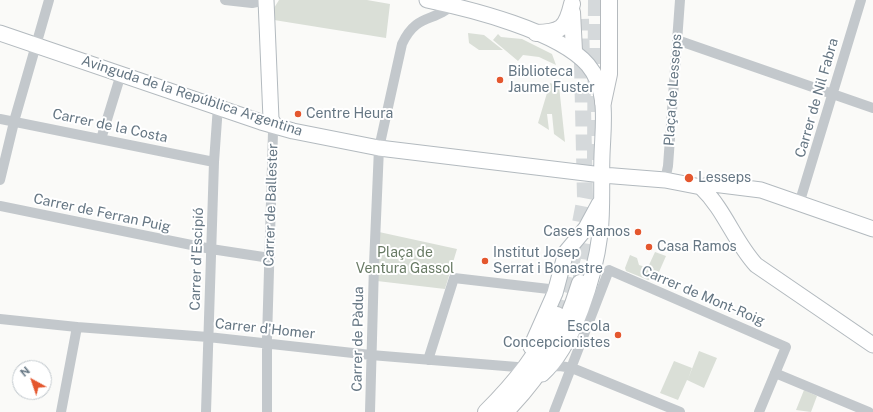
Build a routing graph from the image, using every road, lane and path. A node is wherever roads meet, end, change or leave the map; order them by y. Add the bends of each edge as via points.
1 (49, 0) edge
2 (225, 0) edge
3 (266, 0) edge
4 (427, 0) edge
5 (609, 0) edge
6 (680, 0) edge
7 (861, 0) edge
8 (575, 1) edge
9 (454, 3) edge
10 (582, 19) tunnel mouth
11 (0, 33) edge
12 (536, 33) junction
13 (677, 40) junction
14 (36, 45) junction
15 (574, 52) junction
16 (121, 74) junction
17 (832, 93) junction
18 (603, 102) junction
19 (218, 106) junction
20 (873, 108) edge
21 (0, 118) edge
22 (15, 122) junction
23 (275, 126) junction
24 (101, 139) junction
25 (379, 148) junction
26 (214, 162) junction
27 (602, 175) junction
28 (0, 180) edge
29 (664, 180) junction
30 (701, 187) junction
31 (602, 198) junction
32 (799, 204) junction
33 (0, 206) edge
34 (873, 229) edge
35 (569, 248) junction
36 (211, 249) junction
37 (270, 258) junction
38 (595, 258) junction
39 (580, 283) tunnel mouth
40 (555, 293) junction
41 (557, 315) tunnel mouth
42 (0, 319) edge
43 (77, 327) junction
44 (208, 336) junction
45 (266, 343) junction
46 (873, 345) edge
47 (371, 355) junction
48 (428, 360) junction
49 (572, 368) junction
50 (531, 372) junction
51 (775, 373) junction
52 (851, 409) edge
53 (61, 412) edge
54 (206, 412) edge
55 (267, 412) edge
56 (370, 412) edge
57 (486, 412) edge
58 (505, 412) edge
59 (554, 412) edge
60 (680, 412) edge
61 (759, 412) edge
62 (869, 412) edge

1 - 14 street
2 - 3 street via 252,3
3 - 23 main road, Carrer de Ballester via 272,119
4 - 9 main road
5 - 18 main road via 609,74
6 - 13 street, Plaça de Lesseps
7 - 17 street, Carrer de Nil Fabra
8 - 10 main road
8 - 12 main road via 564,26 555,31
8 - 15 main road
9 - 12 main road
9 - 25 street, Carrer de Pàdua via 419,22 407,34 402,44
11 - 14 main road, Avinguda de la República Argentina
12 - 15 main road
13 - 17 street
13 - 29 street, Plaça de Lesseps via 668,166
14 - 16 main road, Avinguda de la República Argentina
14 - 22 street
15 - 18 main road via 592,71
16 - 19 main road, Avinguda de la República Argentina
16 - 24 street
17 - 20 street
17 - 32 street, Carrer de Nil Fabra
18 - 27 main road
19 - 23 main road, Avinguda de la República Argentina
19 - 26 street, Carrer d'Escipió
21 - 22 street, Carrer de la Costa
22 - 24 street, Carrer de la Costa
22 - 28 street
23 - 25 main road, Avinguda de la República Argentina
23 - 37 street, Carrer de Ballester
24 - 26 street, Carrer de la Costa
25 - 27 main road, Avinguda de la República Argentina
25 - 47 street, Carrer de Pàdua
26 - 36 street, Carrer d'Escipió
27 - 29 main road
27 - 31 main road
29 - 30 main road
30 - 32 main road via 713,184 742,186
30 - 46 main road via 716,202 746,254 756,265
31 - 35 main road via 586,228
31 - 38 main road via 600,233
32 - 34 main road
33 - 36 street, Carrer de Ferran Puig
35 - 38 main road via 583,247
35 - 40 main road
36 - 37 street, Carrer de Ferran Puig
36 - 44 street, Carrer d'Escipió
37 - 45 street, Carrer de Ballester
38 - 50 main road via 586,294 560,354
39 - 50 main road via 565,325
40 - 48 street via 550,289 454,278
40 - 50 main road via 538,334
41 - 50 main road
42 - 43 street, Carrer d'Homer
43 - 44 street, Carrer d'Homer
43 - 53 street
44 - 45 street, Carrer d'Homer
44 - 54 street, Carrer d'Escipió
45 - 47 street, Carrer d'Homer
45 - 55 street, Carrer de Ballester
47 - 48 street, Carrer d'Homer
47 - 56 street, Carrer de Pàdua
48 - 50 street, Carrer d'Homer
49 - 50 street, Carrer d'Homer via 560,366
49 - 51 street, Carrer de Mont-Roig via 609,270 786,347
49 - 59 street
49 - 60 street, Carrer d'Homer
50 - 57 main road
50 - 58 main road
51 - 52 street
51 - 61 street
52 - 62 street

